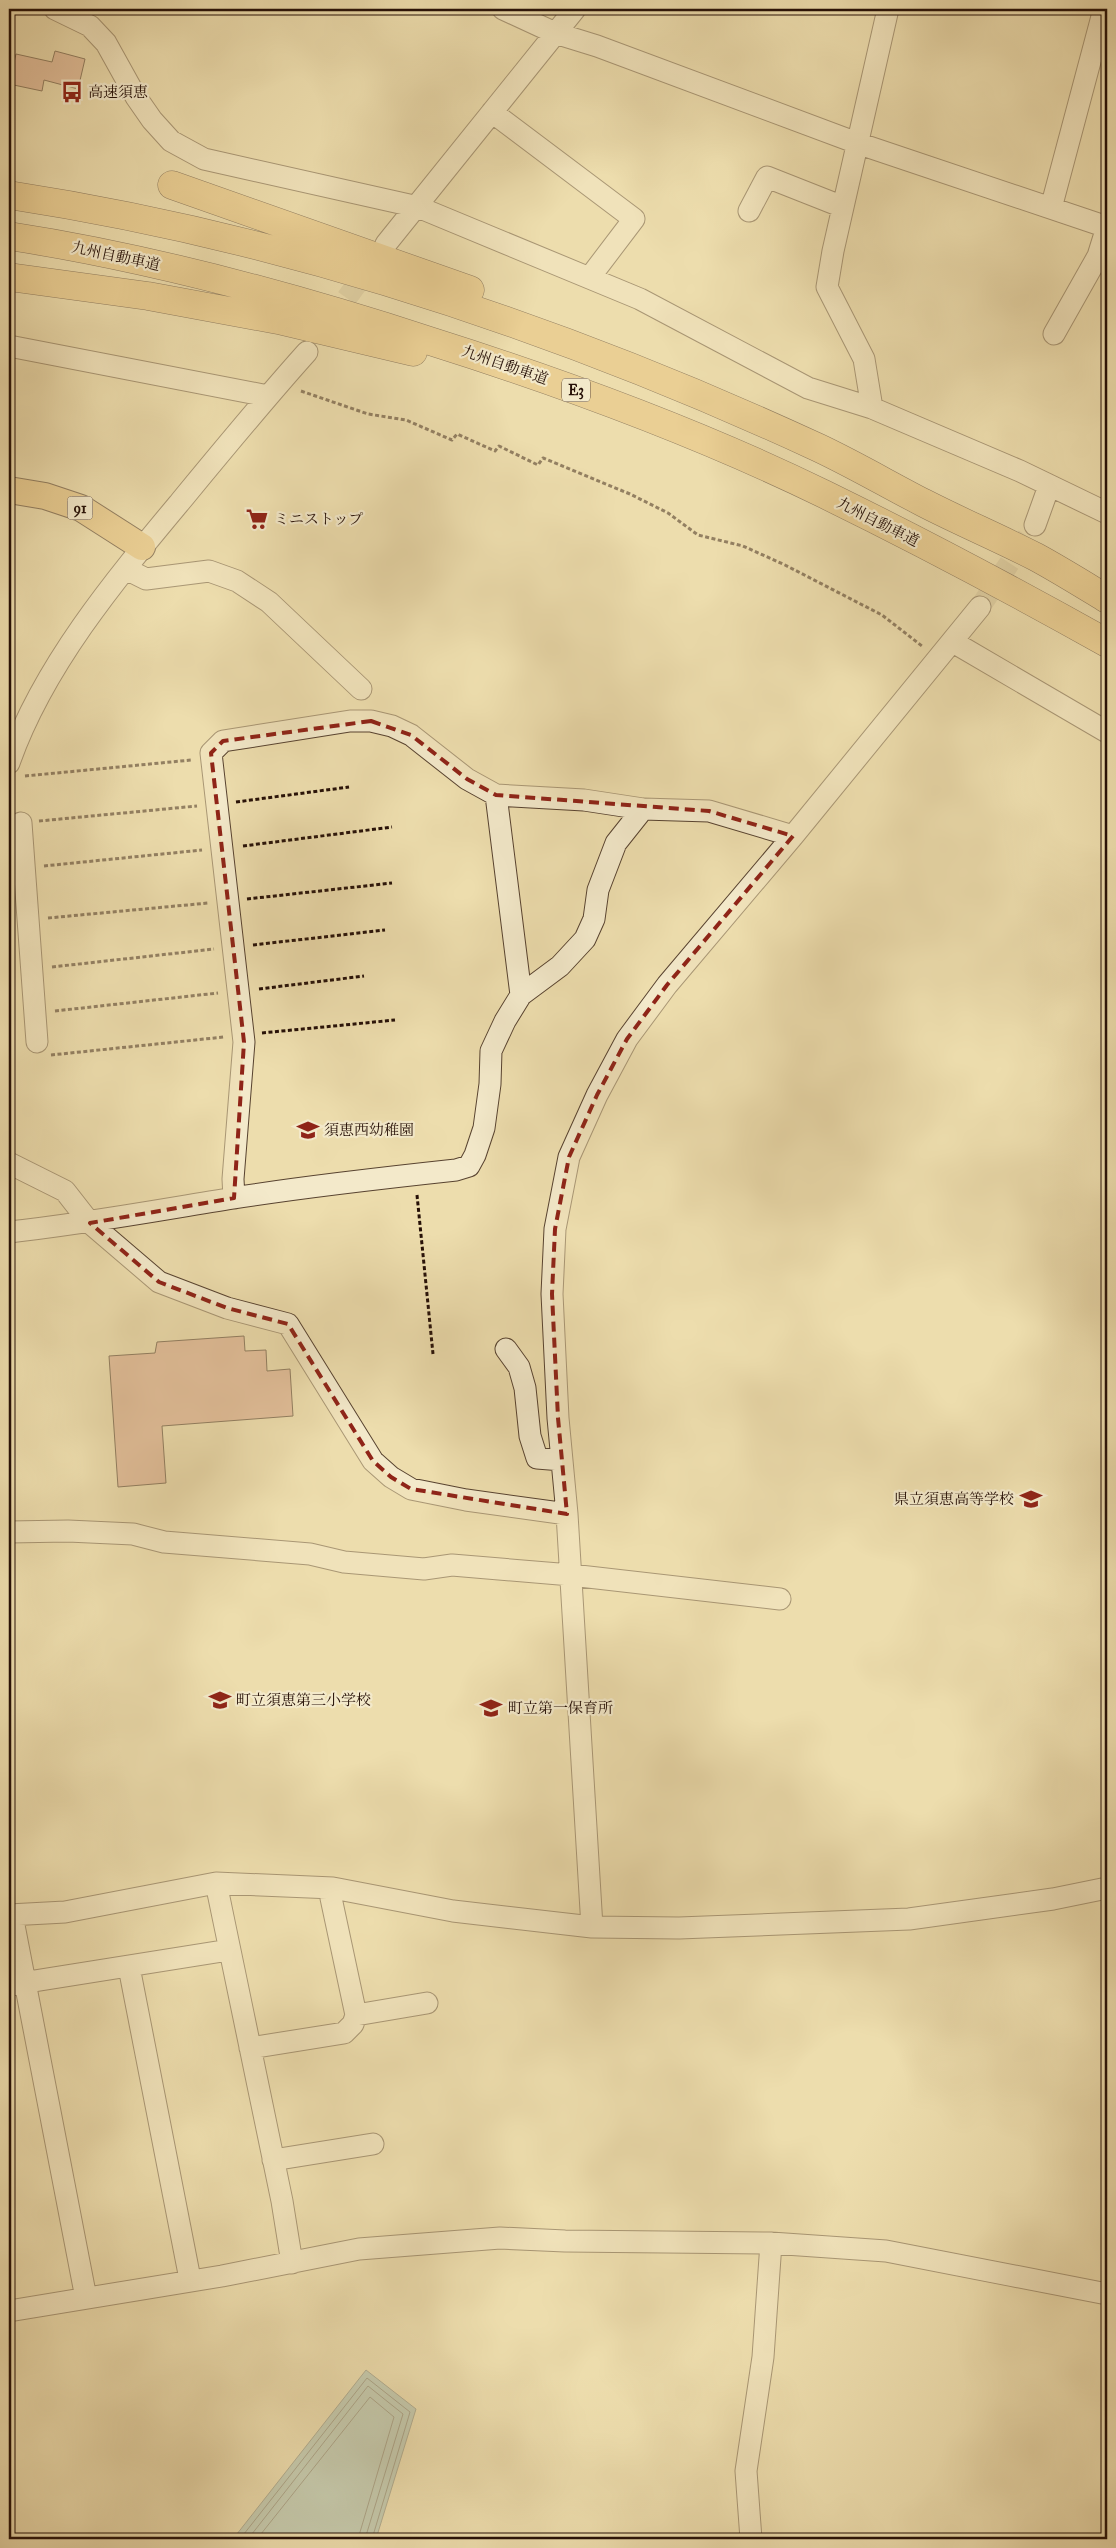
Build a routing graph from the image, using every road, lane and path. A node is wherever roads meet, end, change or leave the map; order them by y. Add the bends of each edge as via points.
1 (55, 9) edge
2 (503, 9) edge
3 (575, 9) edge
4 (888, 9) edge
5 (1104, 9) edge
6 (555, 33) junction
7 (492, 112) junction
8 (858, 144) junction
9 (172, 185) dead end
10 (9, 195) edge
11 (418, 206) junction
12 (843, 207) junction
13 (1051, 208) junction
14 (749, 211) dead end
15 (1107, 227) edge
16 (9, 236) edge
17 (386, 244) tunnel mouth
18 (9, 277) edge
19 (590, 277) junction
20 (1054, 334) dead end
21 (9, 346) edge
22 (307, 352) dead end
23 (273, 389) junction
24 (693, 392) junction
25 (872, 408) junction
26 (734, 453) junction
27 (1049, 486) junction
28 (9, 490) edge
29 (1107, 513) edge
30 (1035, 525) tunnel mouth
31 (142, 547) junction
32 (126, 569) junction
33 (1107, 599) edge
34 (980, 607) tunnel mouth
35 (953, 642) junction
36 (1107, 643) edge
37 (939, 659) junction
38 (361, 689) dead end
39 (1107, 732) edge
40 (212, 758) junction
41 (9, 763) edge
42 (25, 776) dead end
43 (349, 787) dead end
44 (496, 795) junction
45 (217, 804) junction
46 (643, 808) junction
47 (392, 827) dead end
48 (15, 830) edge
49 (793, 836) junction
50 (222, 848) junction
51 (23, 868) junction
52 (392, 883) dead end
53 (228, 901) junction
54 (27, 920) junction
55 (385, 930) dead end
56 (233, 947) junction
57 (31, 969) junction
58 (364, 976) dead end
59 (238, 991) junction
60 (521, 995) junction
61 (35, 1014) junction
62 (395, 1020) dead end
63 (243, 1035) junction
64 (40, 1049) joint
65 (9, 1163) edge
66 (415, 1174) junction
67 (234, 1198) junction
68 (90, 1223) junction
69 (9, 1232) edge
70 (506, 1349) dead end
71 (433, 1354) dead end
72 (562, 1460) junction
73 (567, 1514) junction
74 (9, 1532) edge
75 (571, 1575) junction
76 (780, 1599) dead end
77 (216, 1883) junction
78 (333, 1888) junction
79 (1107, 1888) edge
80 (11, 1915) edge
81 (592, 1927) junction
82 (229, 1950) junction
83 (129, 1967) junction
84 (17, 1985) edge
85 (427, 2003) dead end
86 (356, 2014) junction
87 (250, 2048) junction
88 (373, 2144) dead end
89 (273, 2160) junction
90 (770, 2242) junction
91 (292, 2263) junction
92 (190, 2279) junction
93 (1107, 2294) edge
94 (86, 2298) junction
95 (9, 2310) edge
96 (751, 2539) edge

1 - 11 street via 90,26 106,43 136,97 171,141 204,158
2 - 6 street
3 - 6 street
4 - 8 street
5 - 13 street
6 - 7 street
6 - 8 street
7 - 11 street
7 - 19 street via 634,219
8 - 12 street
8 - 13 street
9 - 24 highway via 506,303
10 - 24 highway via 110,213 307,259 568,342
11 - 17 street
11 - 19 street
12 - 14 street via 767,177
12 - 25 street via 827,287 864,359
13 - 15 street
15 - 20 street via 1098,256
16 - 26 highway, 九州自動車道 / E3 via 194,273 374,322 552,381
18 - 26 highway via 148,296 278,320 490,370
19 - 25 street via 640,299 808,388
21 - 23 street
22 - 23 street
23 - 31 street
23 - 37 path via 368,414 406,420 452,440 457,434 495,452 499,446 538,465 543,458 630,494 668,513 698,535 743,546 882,615
24 - 33 highway via 822,450 1036,557
25 - 27 street
26 - 36 highway, 九州自動車道 / E3 via 824,494
27 - 29 street
27 - 30 street
28 - 31 main road, 91 via 45,496 81,508
31 - 32 street
32 - 38 street via 146,579 209,571 237,581 269,602
32 - 41 street via 47,678
34 - 35 street
35 - 37 street
35 - 39 street
37 - 49 street
40 - 42 path
40 - 44 street via 212,753 223,741 350,721 370,721 392,726 411,736 467,779
40 - 45 street
43 - 45 path
44 - 46 street via 584,800
44 - 60 street
45 - 48 path
45 - 50 street
46 - 49 street via 709,811
46 - 60 street via 616,843 598,890 594,919 585,939 560,966
47 - 50 path
48 - 51 street
49 - 72 street via 667,985 627,1039 569,1157 555,1229 552,1294
50 - 51 path
50 - 53 street
51 - 54 street
52 - 53 path
53 - 54 path
53 - 56 street
54 - 57 street
55 - 56 path
56 - 57 path
56 - 59 street
57 - 61 street
58 - 59 path
59 - 61 path
59 - 63 street
60 - 66 street via 491,1051 484,1128 476,1155 469,1166
61 - 64 street
62 - 63 path
63 - 64 path
63 - 67 street
65 - 68 street via 65,1192
66 - 67 street
66 - 71 path
67 - 68 street
68 - 69 street
68 - 73 street via 159,1282 227,1308 288,1324 373,1461 391,1477 411,1489
70 - 72 street via 519,1367 525,1388 530,1436 537,1458
72 - 73 street
73 - 75 street
74 - 75 street via 133,1534 164,1542 310,1554 344,1562 424,1569 452,1565
75 - 76 street
75 - 81 street
77 - 78 street
77 - 80 street via 65,1912
77 - 82 street
78 - 81 street via 454,1912
78 - 86 street via 332,1898
79 - 81 street via 1054,1899 909,1919 680,1928
80 - 84 street
82 - 83 street
82 - 87 street
83 - 84 street
83 - 92 street
84 - 94 street
85 - 86 street
86 - 87 street via 353,2024 344,2033
87 - 89 street
88 - 89 street
89 - 91 street
90 - 91 street via 500,2238 359,2249
90 - 93 street via 886,2251
90 - 96 street via 763,2357 746,2471
91 - 92 street
92 - 94 street
94 - 95 street

